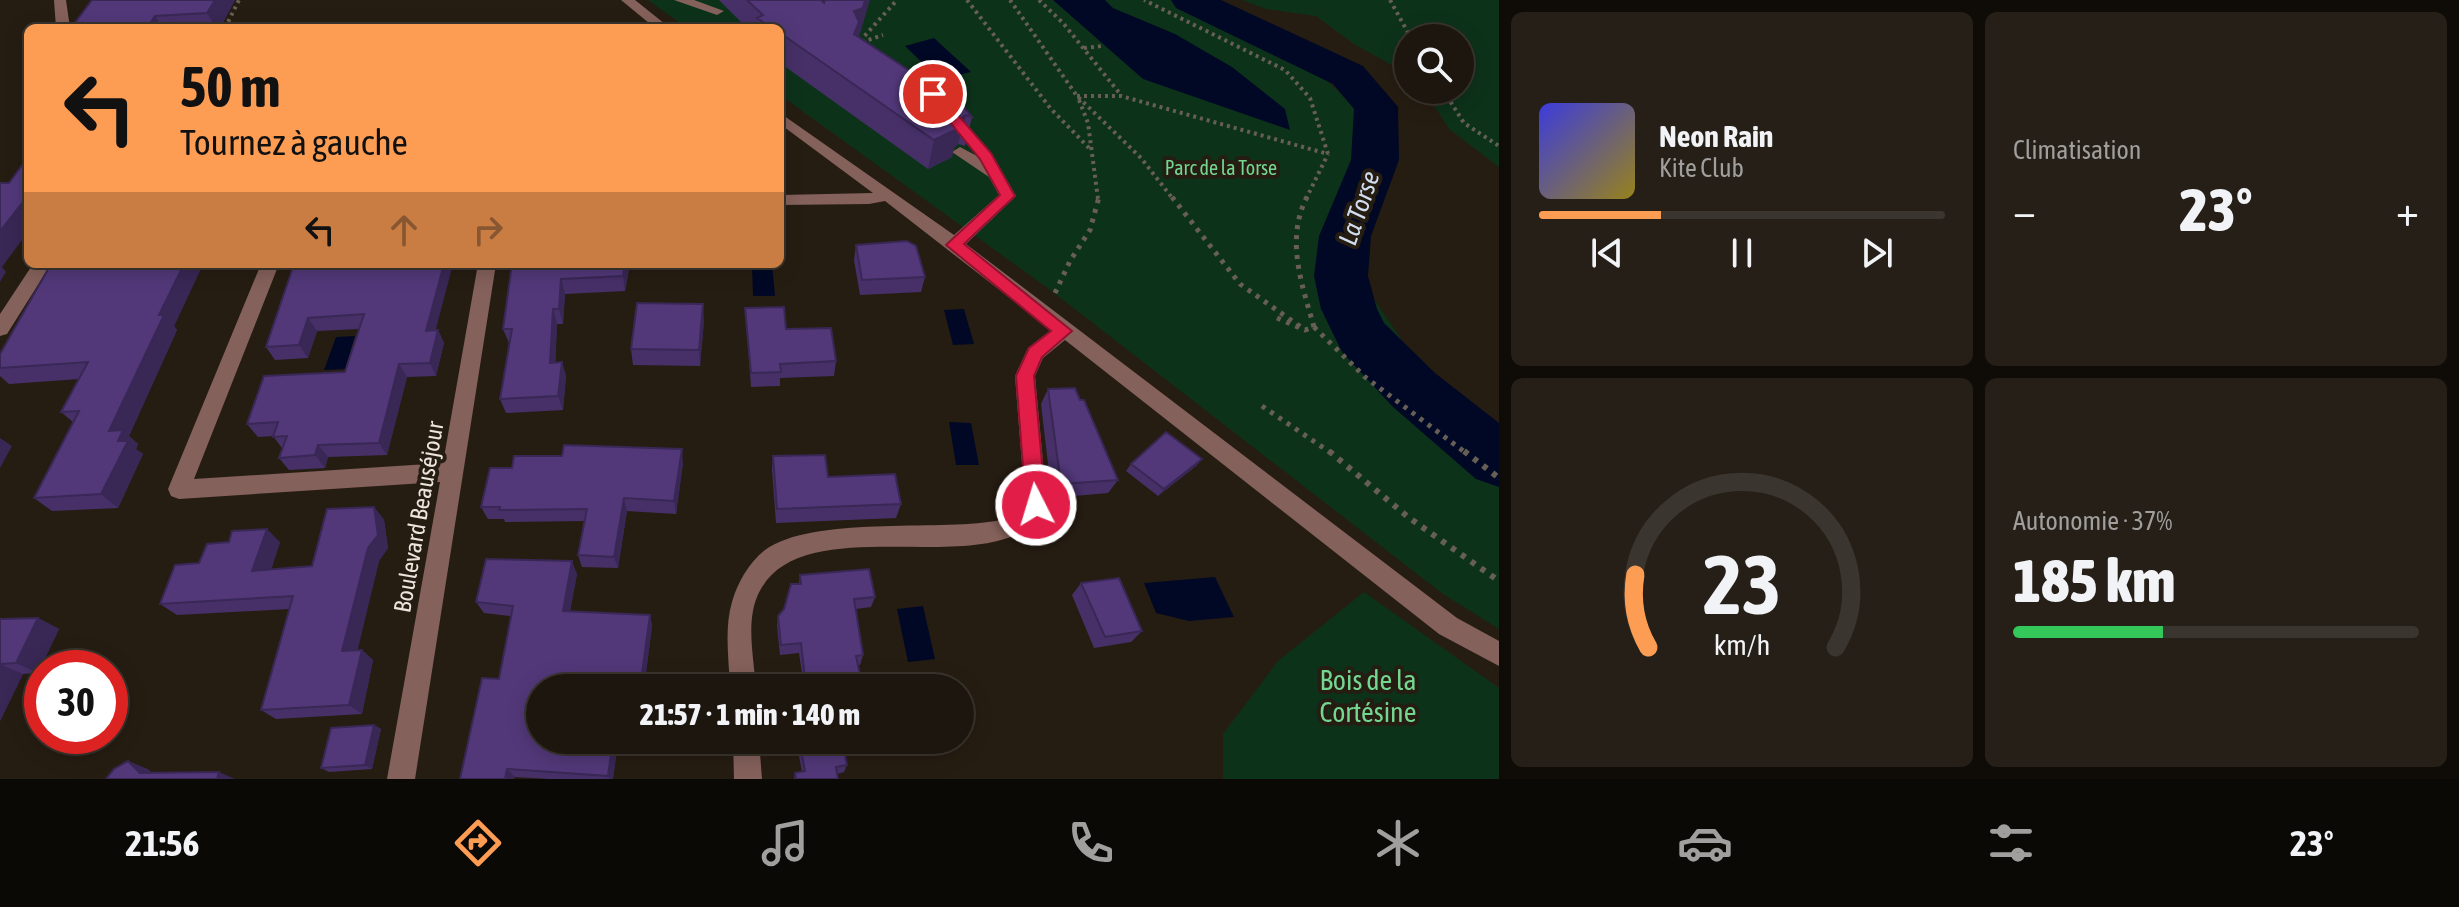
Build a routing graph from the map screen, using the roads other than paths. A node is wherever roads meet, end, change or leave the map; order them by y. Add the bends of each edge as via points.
1 (60, 0) edge
2 (627, 0) edge
3 (680, 0) edge
4 (717, 11) dead end
5 (63, 24) edge
6 (658, 24) edge
7 (942, 105) edge
8 (784, 120) edge
9 (960, 152) edge
10 (997, 177) junction
11 (888, 195) junction
12 (784, 200) edge
13 (954, 245) junction
14 (39, 268) edge
15 (268, 268) edge
16 (486, 268) edge
17 (0, 329) edge
18 (1063, 331) junction
19 (452, 472) junction
20 (1499, 654) edge
21 (743, 674) edge
22 (747, 754) edge
23 (401, 779) edge
24 (748, 779) edge

1 - 5 street
2 - 6 street
3 - 4 street
7 - 10 street
8 - 11 street
9 - 10 street
10 - 13 street via 1008,196
11 - 12 street
11 - 13 street
13 - 18 street
14 - 17 street
15 - 19 street via 179,489
16 - 19 street, Boulevard Beauséjour
18 - 20 street via 1448,626
18 - 21 street via 1035,353 1025,376 1036,505 1024,521 977,534 805,543 775,555 744,600
19 - 23 street, Boulevard Beauséjour
22 - 24 street

